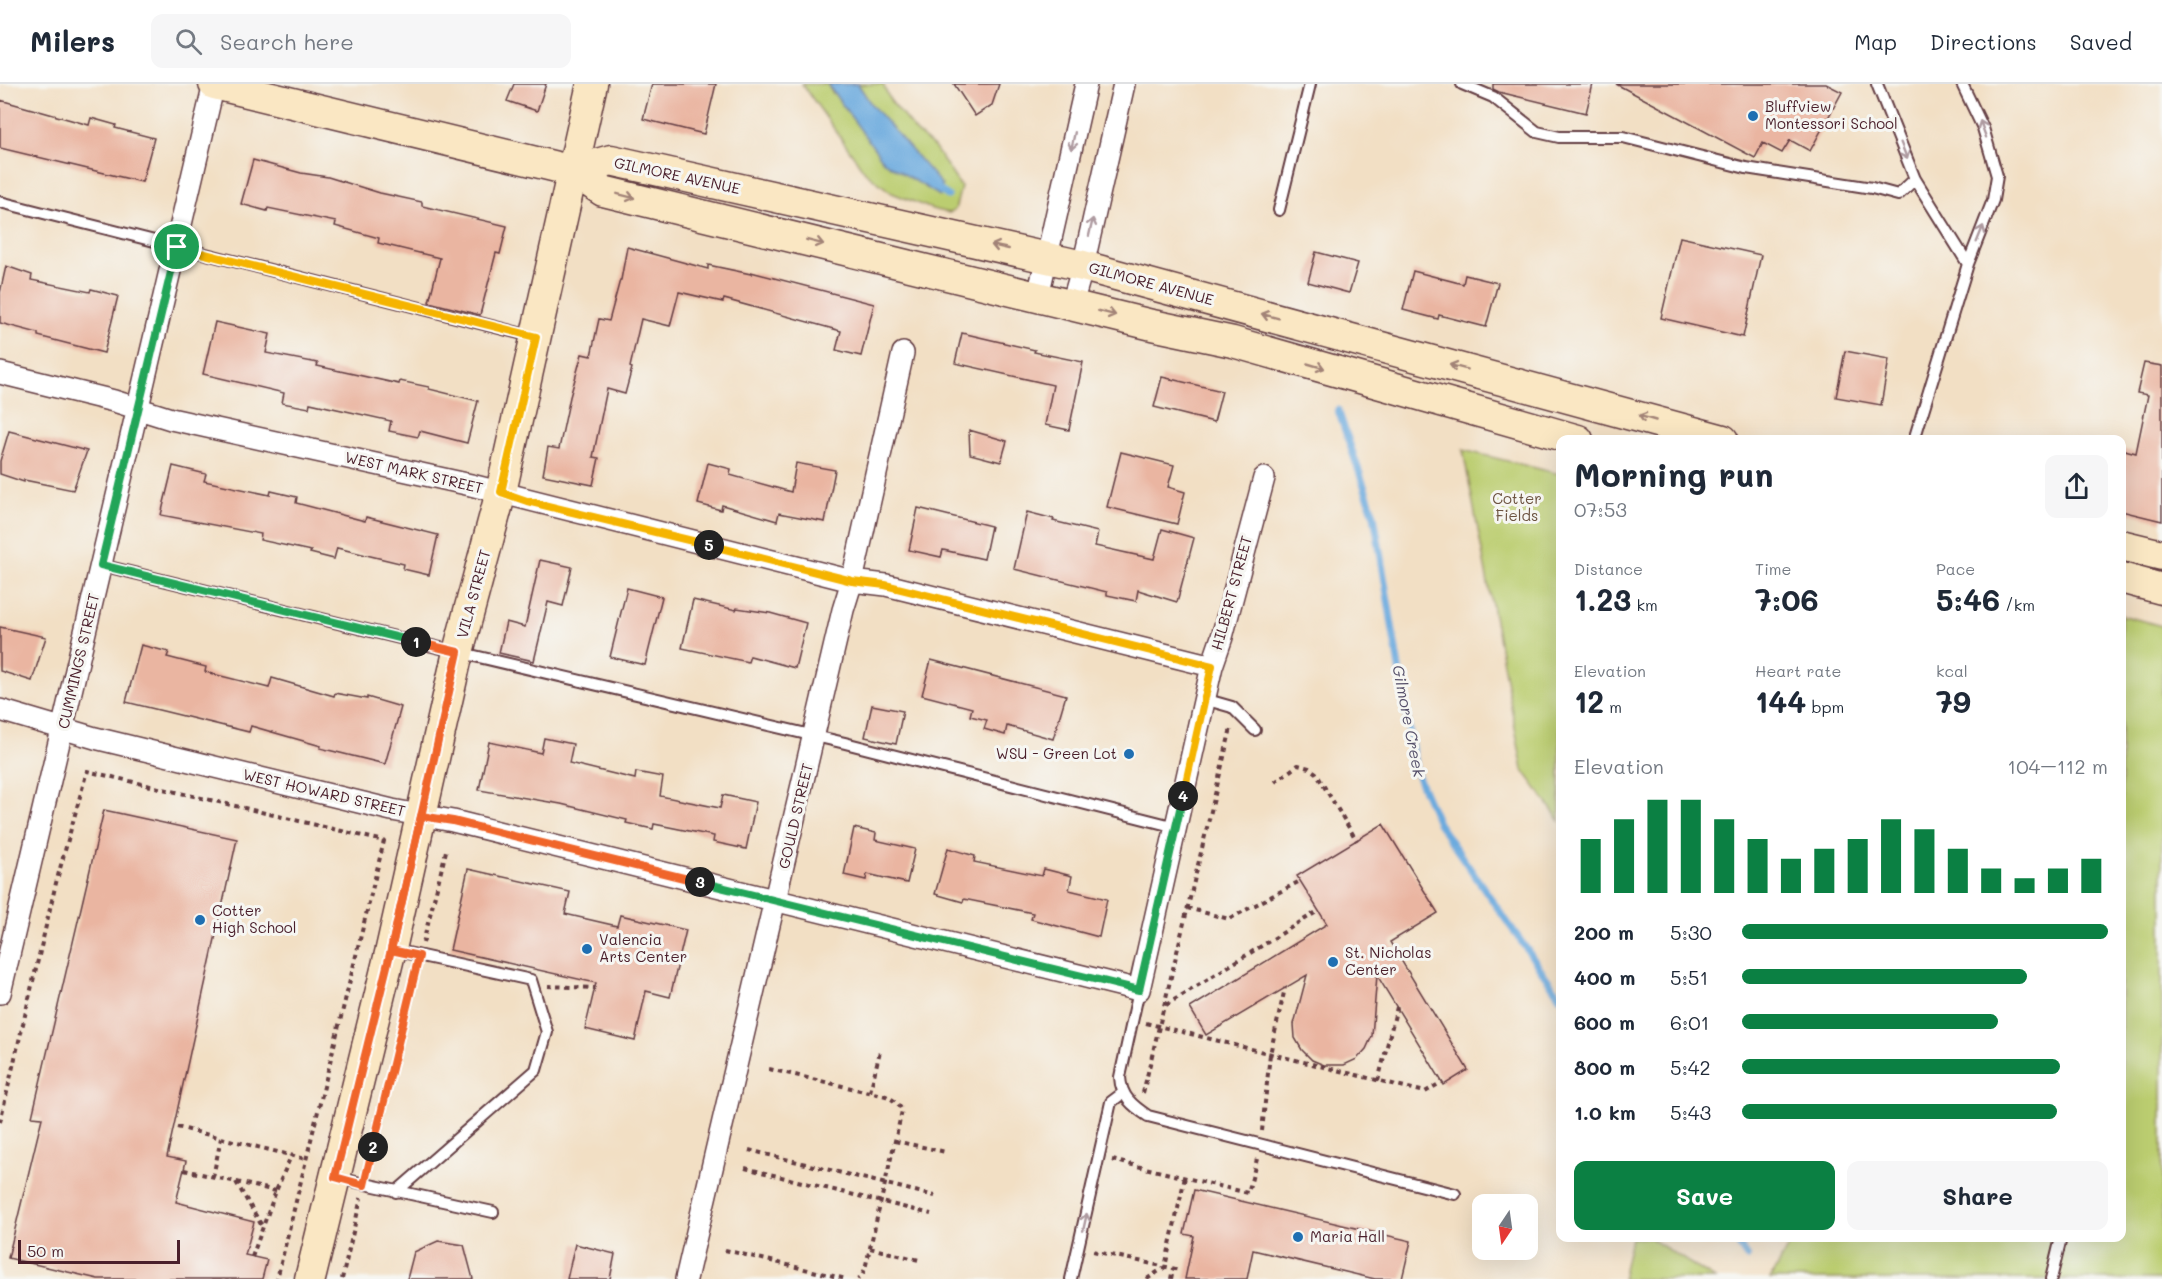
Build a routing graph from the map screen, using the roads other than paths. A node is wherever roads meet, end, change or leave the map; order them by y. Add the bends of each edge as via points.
1 (214, 84) edge
2 (592, 84) edge
3 (1086, 84) edge
4 (1124, 84) edge
5 (1310, 84) edge
6 (1462, 84) edge
7 (1877, 84) edge
8 (1962, 84) edge
9 (573, 171) junction
10 (1915, 179) junction
11 (0, 202) edge
12 (1279, 210) dead end
13 (177, 247) junction
14 (1047, 258) junction
15 (1968, 264) junction
16 (1083, 266) junction
17 (1038, 296) junction
18 (1072, 304) junction
19 (536, 337) junction
20 (903, 353) dead end
21 (0, 373) edge
22 (139, 410) junction
23 (1560, 435) edge
24 (1705, 435) edge
25 (1916, 435) edge
26 (1264, 478) dead end
27 (501, 492) junction
28 (2126, 546) edge
29 (2162, 555) edge
30 (101, 565) junction
31 (2126, 579) edge
32 (852, 581) junction
33 (2162, 589) edge
34 (458, 652) junction
35 (1212, 666) junction
36 (1204, 699) junction
37 (0, 710) edge
38 (63, 728) junction
39 (1255, 730) dead end
40 (814, 736) junction
41 (421, 816) junction
42 (1176, 827) junction
43 (777, 901) junction
44 (405, 953) junction
45 (1139, 990) junction
46 (0, 993) edge
47 (1124, 1093) junction
48 (335, 1177) junction
49 (396, 1192) junction
50 (1455, 1194) dead end
51 (493, 1212) dead end
52 (2060, 1242) dead end
53 (310, 1279) edge
54 (686, 1279) edge
55 (1071, 1279) edge
56 (2051, 1279) edge

1 - 9 street, GILMORE AVENUE
1 - 13 street, CUMMINGS STREET
2 - 9 street, VILA STREET
3 -> 14 street
16 -> 4 street
5 - 12 lane
6 - 10 lane via 1493,97 1537,132 1559,137 1623,137 1746,168 1898,195
7 -> 10 lane
15 -> 8 lane via 1993,200 1997,176 1983,128
14 -> 9 street, GILMORE AVENUE via 611,160
9 -> 17 street, GILMORE AVENUE via 603,191
9 - 19 street, VILA STREET
10 - 15 lane
11 - 13 lane
13 - 19 lane
13 - 22 street, CUMMINGS STREET
14 - 16 street, GILMORE AVENUE
14 - 17 street
15 - 25 lane
16 - 18 street
24 -> 16 street, GILMORE AVENUE
17 - 18 street, GILMORE AVENUE
18 -> 23 street, GILMORE AVENUE via 1233,342
19 - 27 street, VILA STREET
20 - 32 street, GOULD STREET
21 - 22 street, WEST MARK STREET
22 - 27 street, WEST MARK STREET
22 - 30 street, CUMMINGS STREET
26 - 35 street, HILBERT STREET
27 - 32 street, WEST MARK STREET
27 - 34 street, VILA STREET
28 - 29 street
30 - 34 lane
30 - 38 street, CUMMINGS STREET
31 - 33 street
32 - 35 street, WEST MARK STREET via 885,585
32 - 40 street, GOULD STREET
34 - 40 lane
34 - 41 street, VILA STREET
35 - 36 street, HILBERT STREET
36 - 39 lane via 1235,709
36 - 42 street, HILBERT STREET
37 - 38 street, WEST HOWARD STREET
38 - 41 street, WEST HOWARD STREET
38 - 46 street, CUMMINGS STREET
40 - 42 lane
40 - 43 street, GOULD STREET
41 - 43 street, WEST HOWARD STREET
41 - 44 street, VILA STREET
42 - 45 street, HILBERT STREET
43 - 45 street, WEST HOWARD STREET
43 - 54 street, GOULD STREET
44 - 48 street, VILA STREET
44 - 49 lane via 531,980 547,1032 536,1070
45 - 47 lane via 1120,1077
47 - 50 lane via 1131,1105 1148,1116
55 -> 47 lane via 1111,1102
48 - 49 lane
48 - 53 street, VILA STREET
49 - 51 lane
52 - 56 lane

